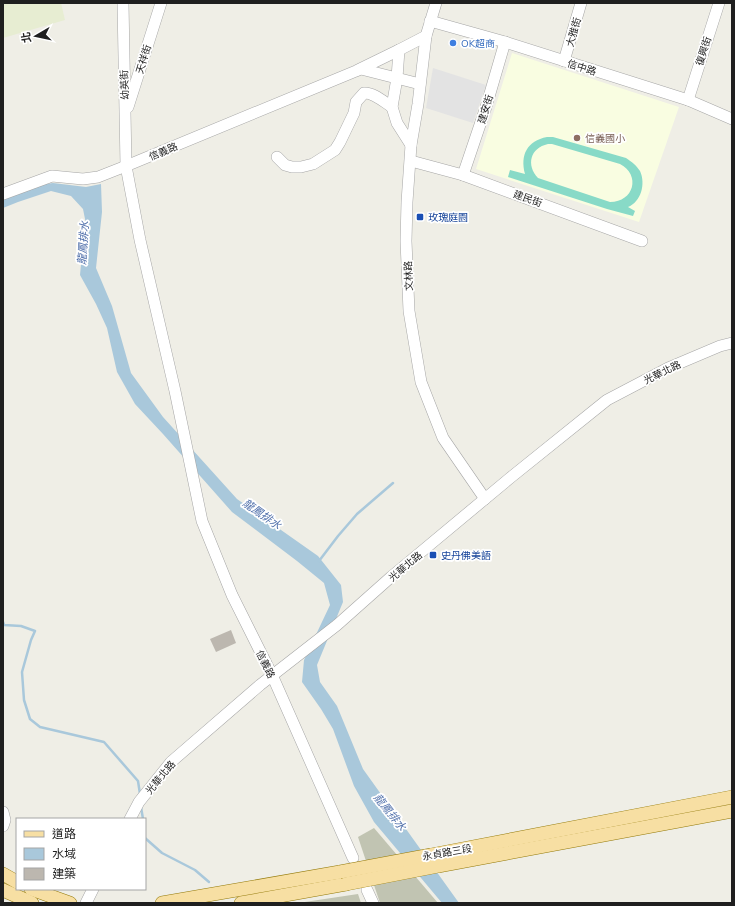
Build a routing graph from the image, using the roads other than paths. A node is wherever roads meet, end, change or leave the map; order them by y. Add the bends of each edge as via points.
1 (123, 3) edge
2 (161, 3) edge
3 (436, 3) edge
4 (582, 3) edge
5 (719, 3) edge
6 (430, 21) junction
7 (426, 36) junction
8 (505, 42) junction
9 (399, 50) junction
10 (564, 61) junction
11 (360, 69) junction
12 (397, 78) junction
13 (420, 84) junction
14 (688, 100) junction
15 (392, 107) junction
16 (126, 116) junction
17 (732, 119) edge
18 (411, 145) junction
19 (277, 157) dead end
20 (411, 161) junction
21 (126, 166) junction
22 (463, 175) junction
23 (3, 194) edge
24 (642, 240) dead end
25 (732, 343) edge
26 (486, 499) junction
27 (272, 675) junction
28 (732, 797) edge
29 (732, 811) edge
30 (3, 812) edge
31 (131, 818) edge
32 (3, 826) edge
33 (353, 858) dead end
34 (3, 874) edge
35 (16, 881) edge
36 (3, 890) edge
37 (33, 890) edge
38 (93, 890) edge
39 (367, 890) dead end
40 (32, 903) edge
41 (70, 903) edge
42 (86, 903) edge
43 (162, 903) edge
44 (241, 903) edge
45 (374, 903) edge

1 - 16 street, 幼英街
2 - 16 street, 天祥街
3 - 6 street
4 - 10 street, 大雅街
5 - 14 street, 復興街
6 - 7 street
6 - 8 street, 信中路
7 - 9 street, 信義路
7 - 13 street, 文林路
8 - 10 street, 信中路
8 - 22 street, 建安街
9 - 11 street, 信義路
9 - 12 street
10 - 14 street, 信中路
11 - 12 street
11 - 21 street, 信義路
12 - 13 street
12 - 15 street
13 - 18 street, 文林路
14 - 17 street, 信中路
15 - 18 street via 397,123
15 - 19 street via 364,92 356,102 354,113 335,150 313,164 301,166 285,165
16 - 21 street, 幼英街
18 - 20 street, 文林路
20 - 22 street, 建民街
20 - 26 street, 文林路 via 406,241 409,311 421,382 443,438
21 - 23 street, 信義路 via 98,177 83,179 52,176
21 - 27 street, 信義路 via 202,521 232,595
22 - 24 street, 建民街
25 - 26 street, 光華北路 via 668,368 607,400
26 - 27 street, 光華北路 via 337,625
27 - 31 street, 光華北路 via 171,762 139,802
27 - 33 street, 信義路
28 - 43 main road, 永貞路三段, bridge via 340,872
29 - 44 main road, 永貞路三段, bridge
30 - 32 street
34 - 35 main road
36 - 40 main road
37 - 41 main road
38 - 42 street
39 - 45 street

